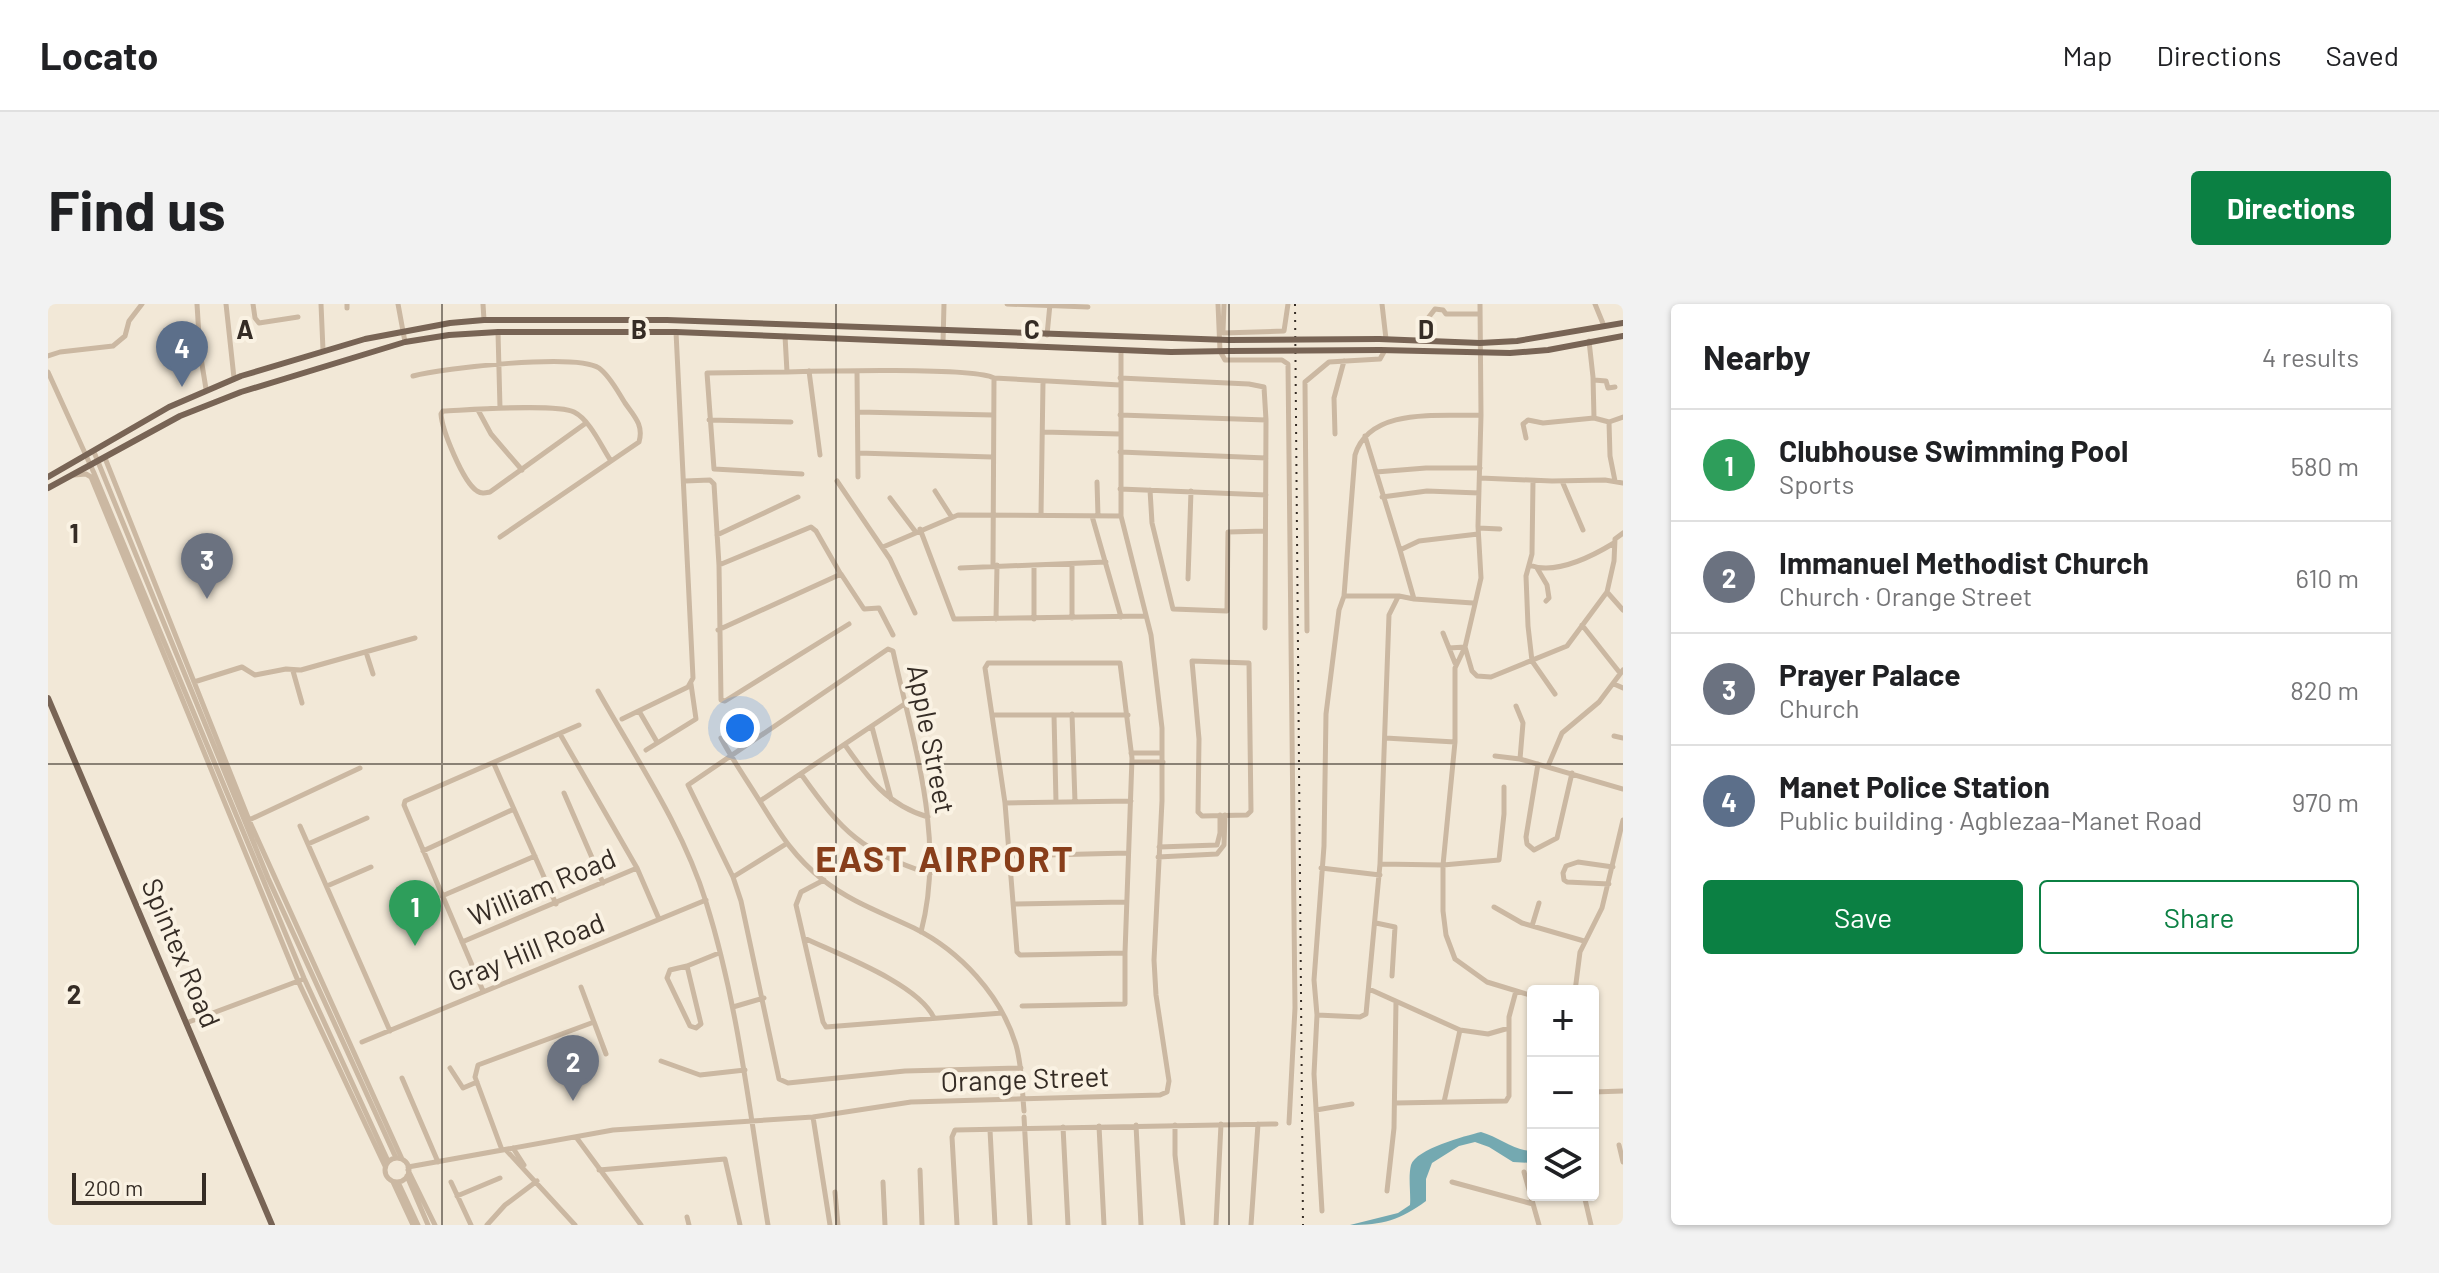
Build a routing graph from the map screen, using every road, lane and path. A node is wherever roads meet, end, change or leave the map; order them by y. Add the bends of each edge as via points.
1 (142, 304) edge
2 (197, 304) edge
3 (226, 304) edge
4 (253, 304) edge
5 (321, 304) edge
6 (398, 304) edge
7 (483, 304) edge
8 (944, 304) edge
9 (1007, 304) edge
10 (1221, 304) edge
11 (1288, 304) edge
12 (1382, 304) edge
13 (1480, 304) edge
14 (1595, 304) edge
15 (1050, 305) edge
16 (1436, 306) edge
17 (1088, 307) dead end
18 (1480, 314) junction
19 (298, 317) dead end
20 (484, 320) junction
21 (1623, 323) edge
22 (1604, 326) junction
23 (403, 330) junction
24 (944, 331) junction
25 (498, 332) junction
26 (676, 332) junction
27 (1223, 333) junction
28 (1047, 335) junction
29 (785, 336) junction
30 (1623, 336) edge
31 (1382, 339) junction
32 (1220, 341) junction
33 (1427, 341) junction
34 (1589, 341) junction
35 (405, 342) junction
36 (943, 343) junction
37 (1480, 343) junction
38 (323, 350) junction
39 (1121, 350) junction
40 (1382, 350) junction
41 (1220, 351) junction
42 (1481, 354) junction
43 (48, 356) edge
44 (1344, 361) junction
45 (499, 364) junction
46 (809, 371) junction
47 (857, 371) junction
48 (48, 372) edge
49 (787, 372) junction
50 (413, 376) dead end
51 (234, 378) junction
52 (994, 378) junction
53 (1593, 380) junction
54 (1043, 382) junction
55 (1120, 382) junction
56 (1615, 387) dead end
57 (206, 389) junction
58 (500, 408) junction
59 (478, 410) junction
60 (858, 412) junction
61 (993, 415) junction
62 (1120, 415) junction
63 (1481, 415) junction
64 (1623, 417) edge
65 (1594, 418) junction
66 (709, 420) junction
67 (1266, 420) junction
68 (791, 422) dead end
69 (1609, 422) junction
70 (586, 423) junction
71 (1043, 432) junction
72 (1120, 434) junction
73 (1335, 434) dead end
74 (1365, 435) junction
75 (1526, 438) dead end
76 (104, 447) junction
77 (94, 452) junction
78 (1120, 452) junction
79 (858, 453) junction
80 (820, 455) dead end
81 (992, 457) junction
82 (83, 458) junction
83 (1266, 458) junction
84 (611, 461) junction
85 (103, 462) junction
86 (88, 467) junction
87 (1480, 468) junction
88 (522, 470) junction
89 (1376, 472) junction
90 (94, 473) junction
91 (802, 474) dead end
92 (73, 475) junction
93 (48, 477) edge
94 (858, 477) dead end
95 (1480, 478) junction
96 (685, 481) junction
97 (837, 481) dead end
98 (1533, 481) junction
99 (1562, 481) junction
100 (1615, 481) junction
101 (1097, 482) dead end
102 (1623, 483) edge
103 (48, 488) edge
104 (1120, 489) junction
105 (1150, 490) junction
106 (935, 491) dead end
107 (1191, 491) junction
108 (1479, 493) junction
109 (1266, 495) junction
110 (798, 497) dead end
111 (1382, 497) junction
112 (890, 498) dead end
113 (993, 514) junction
114 (1041, 515) junction
115 (951, 516) junction
116 (1095, 516) junction
117 (1121, 516) junction
118 (1500, 529) dead end
119 (918, 530) junction
120 (1583, 530) dead end
121 (1265, 531) junction
122 (1478, 531) junction
123 (1623, 533) edge
124 (717, 535) junction
125 (500, 537) dead end
126 (1614, 543) junction
127 (883, 547) junction
128 (1400, 550) junction
129 (1106, 562) junction
130 (719, 565) junction
131 (995, 565) junction
132 (1072, 565) junction
133 (1529, 565) junction
134 (1034, 566) junction
135 (960, 568) dead end
136 (1537, 568) junction
137 (841, 574) junction
138 (1188, 579) dead end
139 (1607, 592) junction
140 (1344, 596) junction
141 (1399, 596) junction
142 (1414, 599) junction
143 (1546, 601) dead end
144 (1473, 603) junction
145 (1623, 610) edge
146 (915, 613) dead end
147 (1146, 616) junction
148 (1121, 617) junction
149 (1072, 618) junction
150 (996, 619) junction
151 (1034, 619) junction
152 (849, 624) dead end
153 (1582, 625) junction
154 (1265, 628) dead end
155 (718, 630) junction
156 (1307, 631) dead end
157 (1443, 633) dead end
158 (893, 635) dead end
159 (415, 638) dead end
160 (1465, 647) junction
161 (1449, 648) junction
162 (366, 652) junction
163 (1532, 661) junction
164 (1456, 664) junction
165 (293, 671) junction
166 (1621, 671) edge
167 (373, 674) dead end
168 (194, 682) junction
169 (691, 684) junction
170 (1614, 684) junction
171 (1623, 688) edge
172 (598, 691) dead end
173 (1555, 694) dead end
174 (48, 698) edge
175 (302, 703) dead end
176 (906, 703) junction
177 (1516, 706) dead end
178 (639, 711) junction
179 (1072, 714) junction
180 (992, 715) junction
181 (1054, 715) junction
182 (1128, 715) junction
183 (622, 719) dead end
184 (579, 725) dead end
185 (872, 727) junction
186 (560, 734) junction
187 (1614, 736) dead end
188 (721, 738) dead end
189 (1385, 738) junction
190 (1623, 738) edge
191 (657, 742) junction
192 (1455, 742) junction
193 (845, 745) junction
194 (646, 750) dead end
195 (1131, 753) junction
196 (1162, 753) junction
197 (730, 754) junction
198 (1495, 756) dead end
199 (1520, 759) junction
200 (1132, 762) junction
201 (1163, 762) junction
202 (494, 764) junction
203 (1538, 764) junction
204 (1548, 766) junction
205 (360, 768) dead end
206 (1572, 773) junction
207 (801, 774) junction
208 (1504, 787) dead end
209 (1623, 789) edge
210 (564, 793) dead end
211 (891, 800) junction
212 (760, 801) junction
213 (1131, 801) junction
214 (1056, 802) junction
215 (1075, 802) junction
216 (1005, 803) junction
217 (514, 809) junction
218 (1223, 815) junction
219 (928, 817) junction
220 (367, 818) dead end
221 (249, 820) junction
222 (1623, 820) edge
223 (300, 826) dead end
224 (308, 844) junction
225 (786, 844) junction
226 (1159, 847) junction
227 (423, 851) junction
228 (1128, 853) junction
229 (535, 856) junction
230 (1010, 856) junction
231 (1158, 857) junction
232 (1380, 864) junction
233 (1443, 865) junction
234 (371, 867) dead end
235 (1613, 867) junction
236 (637, 868) junction
237 (1321, 868) junction
238 (930, 874) junction
239 (1380, 875) junction
240 (733, 877) junction
241 (824, 880) junction
242 (603, 883) junction
243 (1609, 884) junction
244 (327, 886) junction
245 (442, 896) junction
246 (706, 900) junction
247 (1125, 902) junction
248 (1539, 903) dead end
249 (556, 904) junction
250 (1014, 904) junction
251 (1494, 907) dead end
252 (659, 919) junction
253 (1376, 923) junction
254 (1532, 926) junction
255 (921, 932) junction
256 (804, 938) junction
257 (1584, 941) junction
258 (462, 942) junction
259 (719, 953) junction
260 (1125, 953) junction
261 (687, 966) junction
262 (312, 975) junction
263 (1392, 976) dead end
264 (301, 980) junction
265 (1576, 985) edge
266 (581, 987) dead end
267 (1369, 989) junction
268 (483, 991) junction
269 (1516, 991) junction
270 (1527, 994) edge
271 (764, 998) junction
272 (1396, 1001) junction
273 (1022, 1006) dead end
274 (733, 1007) junction
275 (1002, 1013) junction
276 (1317, 1015) junction
277 (934, 1018) junction
278 (594, 1022) junction
279 (186, 1023) junction
280 (1509, 1028) junction
281 (1460, 1030) junction
282 (390, 1031) junction
283 (350, 1047) junction
284 (606, 1054) dead end
285 (661, 1061) dead end
286 (450, 1068) dead end
287 (1021, 1068) junction
288 (745, 1070) junction
289 (402, 1078) dead end
290 (477, 1082) junction
291 (1623, 1091) edge
292 (1599, 1092) edge
293 (1023, 1098) junction
294 (1444, 1102) junction
295 (1395, 1103) junction
296 (1352, 1104) dead end
297 (1316, 1110) junction
298 (813, 1117) junction
299 (751, 1122) junction
300 (1289, 1123) dead end
301 (1221, 1124) junction
302 (1258, 1124) junction
303 (1276, 1124) dead end
304 (1136, 1125) junction
305 (1175, 1125) junction
306 (1099, 1126) junction
307 (1063, 1127) junction
308 (1025, 1128) junction
309 (990, 1130) junction
310 (576, 1137) junction
311 (1619, 1145) dead end
312 (513, 1148) junction
313 (504, 1150) junction
314 (399, 1158) junction
315 (438, 1162) junction
316 (1623, 1162) edge
317 (387, 1164) junction
318 (526, 1169) junction
319 (599, 1170) junction
320 (920, 1170) dead end
321 (408, 1171) junction
322 (1524, 1172) dead end
323 (500, 1178) dead end
324 (537, 1181) junction
325 (395, 1182) junction
326 (451, 1182) dead end
327 (883, 1182) dead end
328 (1452, 1182) dead end
329 (1387, 1191) dead end
330 (835, 1192) dead end
331 (457, 1196) junction
332 (1585, 1201) edge
333 (1533, 1204) junction
334 (1322, 1211) dead end
335 (687, 1217) dead end
336 (572, 1224) edge
337 (272, 1225) edge
338 (416, 1225) edge
339 (428, 1225) edge
340 (435, 1225) edge
341 (471, 1225) edge
342 (487, 1225) edge
343 (641, 1225) edge
344 (689, 1225) edge
345 (740, 1225) edge
346 (768, 1225) edge
347 (830, 1225) edge
348 (838, 1225) edge
349 (885, 1225) edge
350 (922, 1225) edge
351 (957, 1225) edge
352 (995, 1225) edge
353 (1030, 1225) edge
354 (1068, 1225) edge
355 (1104, 1225) edge
356 (1141, 1225) edge
357 (1183, 1225) edge
358 (1216, 1225) edge
359 (1251, 1225) edge
360 (1539, 1225) edge
361 (1591, 1225) edge

1 - 43 street via 125,336 113,346
2 - 57 street
3 - 51 street
4 - 19 street via 259,323
5 - 38 street
6 - 23 street
7 - 20 street
8 - 24 street
9 - 15 street
10 - 27 street
10 - 32 street
11 - 27 street via 1284,331
12 - 31 street
13 - 18 street
14 - 22 street
15 - 17 street
15 - 28 street
16 - 18 street via 1446,314
16 - 33 street via 1425,322
18 - 37 street
20 - 23 main road
20 - 24 main road via 711,321
21 - 22 main road
22 - 37 main road
23 - 35 street
23 - 38 main road
24 - 28 main road
24 - 36 street
25 - 26 main road
25 - 35 main road
25 - 45 street
26 - 29 main road
26 - 96 street
27 - 32 street
28 - 32 main road
29 - 36 main road
29 - 49 street
30 - 34 main road
31 - 32 main road, bridge
31 - 33 main road
32 - 41 street
33 - 37 main road
34 - 42 main road via 1548,350
34 - 53 street
35 - 85 main road via 219,400 180,416
36 - 39 main road
37 - 42 street
38 - 51 main road
39 - 41 main road
39 - 55 street, Orange Street
40 - 41 main road, bridge
40 - 42 main road
40 - 44 street via 1380,359
41 - 300 street via 1228,361 1288,364 1295,992
42 - 63 street
44 - 73 street via 1334,398
44 - 156 street via 1329,362 1307,379 1304,389
45 - 50 street
45 - 58 street
45 - 84 street via 579,363 602,370 642,432 639,442
46 - 47 street
46 - 49 street
46 - 80 street
47 - 52 street
47 - 60 street
48 - 82 street
49 - 66 street via 709,371
51 - 57 main road
52 - 54 street
52 - 61 street
53 - 56 street
53 - 65 street
54 - 55 street
54 - 71 street
55 - 62 street, Orange Street
55 - 67 street via 1262,385
57 - 76 main road
58 - 59 street
58 - 70 street via 562,409
59 - 88 street
59 - 88 street via 441,414 446,437 472,486 490,492
60 - 61 street
60 - 79 street
61 - 81 street
62 - 67 street
62 - 72 street, Orange Street
63 - 74 street via 1396,419
63 - 87 street
64 - 69 street
65 - 69 street
65 - 75 street via 1528,420 1523,424
66 - 68 street
66 - 91 street via 714,471
67 - 83 street
69 - 100 street
70 - 84 street
70 - 88 street
71 - 72 street
71 - 114 street
72 - 78 street, Orange Street
74 - 89 street
74 - 140 street via 1355,455
76 - 77 main road
76 - 85 main road
77 - 82 main road
77 - 85 street
78 - 83 street
78 - 104 street, Orange Street
79 - 81 street
79 - 94 street
81 - 113 street
82 - 86 main road
82 - 93 main road
83 - 109 street
84 - 125 street
85 - 86 main road
85 - 90 street
85 - 168 street
85 - 262 street via 268,878
86 - 90 street
86 - 92 main road
87 - 89 street
87 - 95 street
89 - 111 street
90 - 264 street
92 - 103 main road
92 - 264 street via 91,477
95 - 98 street
95 - 108 street
96 - 124 street via 712,480
96 - 169 street
97 - 127 street
98 - 99 street
98 - 133 street
99 - 100 street
99 - 120 street
100 - 102 street
101 - 116 street
104 - 105 street
104 - 117 street, Orange Street
105 - 107 street
105 - 121 street via 1152,523 1173,609 1227,611 1228,532
106 - 115 street
107 - 109 street
107 - 138 street
108 - 111 street via 1427,491
108 - 122 street
109 - 121 street
110 - 124 street
111 - 128 street
112 - 119 street
113 - 114 street
113 - 115 street
113 - 131 street
114 - 116 street
115 - 119 street
116 - 117 street
116 - 129 street
117 - 147 street, Orange Street
118 - 122 street
119 - 127 street
119 - 150 street via 954,619
121 - 154 street
122 - 128 street via 1414,542
122 - 144 street via 1481,578
123 - 126 street
124 - 130 street
126 - 136 street via 1576,562
126 - 139 street
127 - 146 street
128 - 142 street
129 - 132 street
129 - 148 street
130 - 137 street via 811,527
130 - 155 street
131 - 134 street
131 - 135 street
131 - 150 street
132 - 134 street
132 - 149 street
133 - 136 street
133 - 163 street
134 - 151 street
136 - 143 street via 1549,591
137 - 155 street
137 - 158 street via 864,609 879,608
139 - 145 street
139 - 153 street
140 - 141 street
140 - 237 street via 1326,714
141 - 142 street
141 - 189 street via 1389,615
142 - 144 street
144 - 160 street
147 - 148 street
147 - 196 street, Orange Street
148 - 149 street
149 - 151 street
150 - 151 street
152 - 155 street via 723,701
153 - 163 street via 1567,646
153 - 166 street
157 - 161 street
159 - 162 street
160 - 161 street
160 - 163 street via 1477,676 1491,677
160 - 164 street
161 - 164 street
162 - 165 street
162 - 167 street
163 - 173 street
164 - 192 street
165 - 168 street via 255,675 242,667
165 - 175 street
166 - 170 street
168 - 221 street
169 - 178 street
169 - 191 street via 696,719
170 - 171 street
170 - 204 street via 1562,733
172 - 246 street via 674,828
174 - 279 main road, Spintex Road
176 - 185 street
176 - 197 street, Apple Street via 893,651 888,649
176 - 219 street, Apple Street
177 - 199 street via 1523,723
178 - 183 street
178 - 191 street
179 - 181 street
179 - 182 street
179 - 215 street
180 - 181 street
180 - 182 street via 988,663 1085,662 1120,663
180 - 216 street
181 - 214 street
182 - 195 street
184 - 186 street
185 - 193 street
185 - 211 street
186 - 202 street
186 - 236 street
187 - 190 street
188 - 197 street
189 - 192 street
189 - 232 street
191 - 194 street
192 - 233 street
193 - 207 street
193 - 211 street via 872,784
195 - 196 street
195 - 200 street
196 - 201 street, Orange Street
197 - 212 street
197 - 240 street via 688,785
198 - 199 street
199 - 203 street
200 - 201 street
200 - 213 street
201 - 226 street, Orange Street
202 - 217 street
202 - 227 street via 405,801
203 - 204 street
203 - 206 street via 1526,837 1534,850 1557,838
204 - 206 street
205 - 221 street
206 - 209 street
207 - 212 street
207 - 238 street via 848,834 873,851
208 - 233 street via 1499,860
210 - 242 street
211 - 219 street
212 - 225 street
213 - 215 street
213 - 228 street
214 - 215 street
214 - 216 street
216 - 230 street
217 - 227 street
217 - 229 street
218 - 218 street via 1251,811 1249,663 1192,661 1198,812
218 - 226 street via 1217,845
218 - 231 street via 1224,845 1217,854
219 - 238 street, Apple Street
220 - 224 street
221 - 283 street
222 - 235 street
223 - 224 street
224 - 244 street
225 - 240 street
225 - 241 street
226 - 231 street, Orange Street
227 - 245 street
228 - 230 street
228 - 247 street
229 - 245 street
229 - 249 street
230 - 250 street
231 - 293 street, Orange Street via 1154,960 1167,1092
232 - 233 street
232 - 239 street
233 - 269 street via 1446,935 1455,959 1487,982
234 - 244 street
235 - 243 street
235 - 243 street via 1578,862 1563,873 1567,882
236 - 242 street, William Road
236 - 252 street
237 - 239 street
237 - 276 street
238 - 255 street, Apple Street
239 - 253 street
240 - 271 street
241 - 255 street via 867,908
241 - 256 street via 798,896
242 - 249 street, William Road
243 - 257 street
244 - 282 street
245 - 258 street
246 - 252 street, Gray Hill Road
246 - 259 street
247 - 250 street
247 - 260 street
248 - 254 street
249 - 258 street, William Road
250 - 260 street via 1018,954
251 - 254 street
252 - 268 street, Gray Hill Road
253 - 263 street via 1395,927
253 - 267 street
254 - 257 street
255 - 275 street via 976,975
256 - 277 street via 888,978 917,997
256 - 277 street via 826,1027
257 - 265 street
258 - 268 street
259 - 261 street
259 - 274 street
260 - 273 street via 1125,1004
261 - 261 street via 701,1024 696,1028 690,1026 667,978 670,970
262 - 264 street
262 - 314 street
264 - 279 street
264 - 317 street
266 - 278 street
267 - 272 street
267 - 276 street via 1365,1016
268 - 282 street, Gray Hill Road
269 - 270 street
269 - 280 street
271 - 274 street
271 - 287 street via 779,1079 785,1083 905,1071
272 - 281 street
272 - 295 street
274 - 288 street
275 - 277 street
275 - 287 street
276 - 297 street
278 - 284 street
278 - 290 street via 478,1065
279 - 337 main road, Spintex Road
280 - 281 street via 1488,1034
280 - 294 street via 1506,1101
281 - 294 street
282 - 283 street, Gray Hill Road
283 - 314 street
285 - 288 street via 700,1075
286 - 290 street via 463,1088
287 - 293 street
288 - 299 street
289 - 315 street
290 - 313 street
291 - 292 street
293 - 298 street, Orange Street via 911,1102
293 - 308 street
294 - 295 street
295 - 329 street
296 - 297 street
297 - 334 street
298 - 299 street, Orange Street
298 - 347 street
299 - 310 street, Orange Street
299 - 346 street
301 - 302 street
301 - 305 street
301 - 358 street
302 - 303 street
302 - 359 street
304 - 305 street
304 - 306 street
304 - 356 street
305 - 357 street
306 - 307 street
306 - 355 street
307 - 308 street
307 - 354 street
308 - 309 street
308 - 353 street
309 - 351 street via 953,1133
309 - 352 street
310 - 312 street, Orange Street
310 - 319 street
311 - 316 street
312 - 313 street, Orange Street
312 - 318 street
313 - 315 street, Orange Street
313 - 318 street
314 - 317 street
314 - 321 street
315 - 321 street, Orange Street
317 - 325 street via 385,1174
318 - 324 street
319 - 343 street
319 - 345 street via 725,1159
320 - 350 street
321 - 325 street
321 - 339 street
321 - 340 street
322 - 333 street
323 - 331 street
324 - 336 street
324 - 342 street
325 - 338 street
326 - 331 street
327 - 349 street
328 - 333 street
330 - 348 street
331 - 341 street
332 - 361 street
333 - 360 street
335 - 344 street

